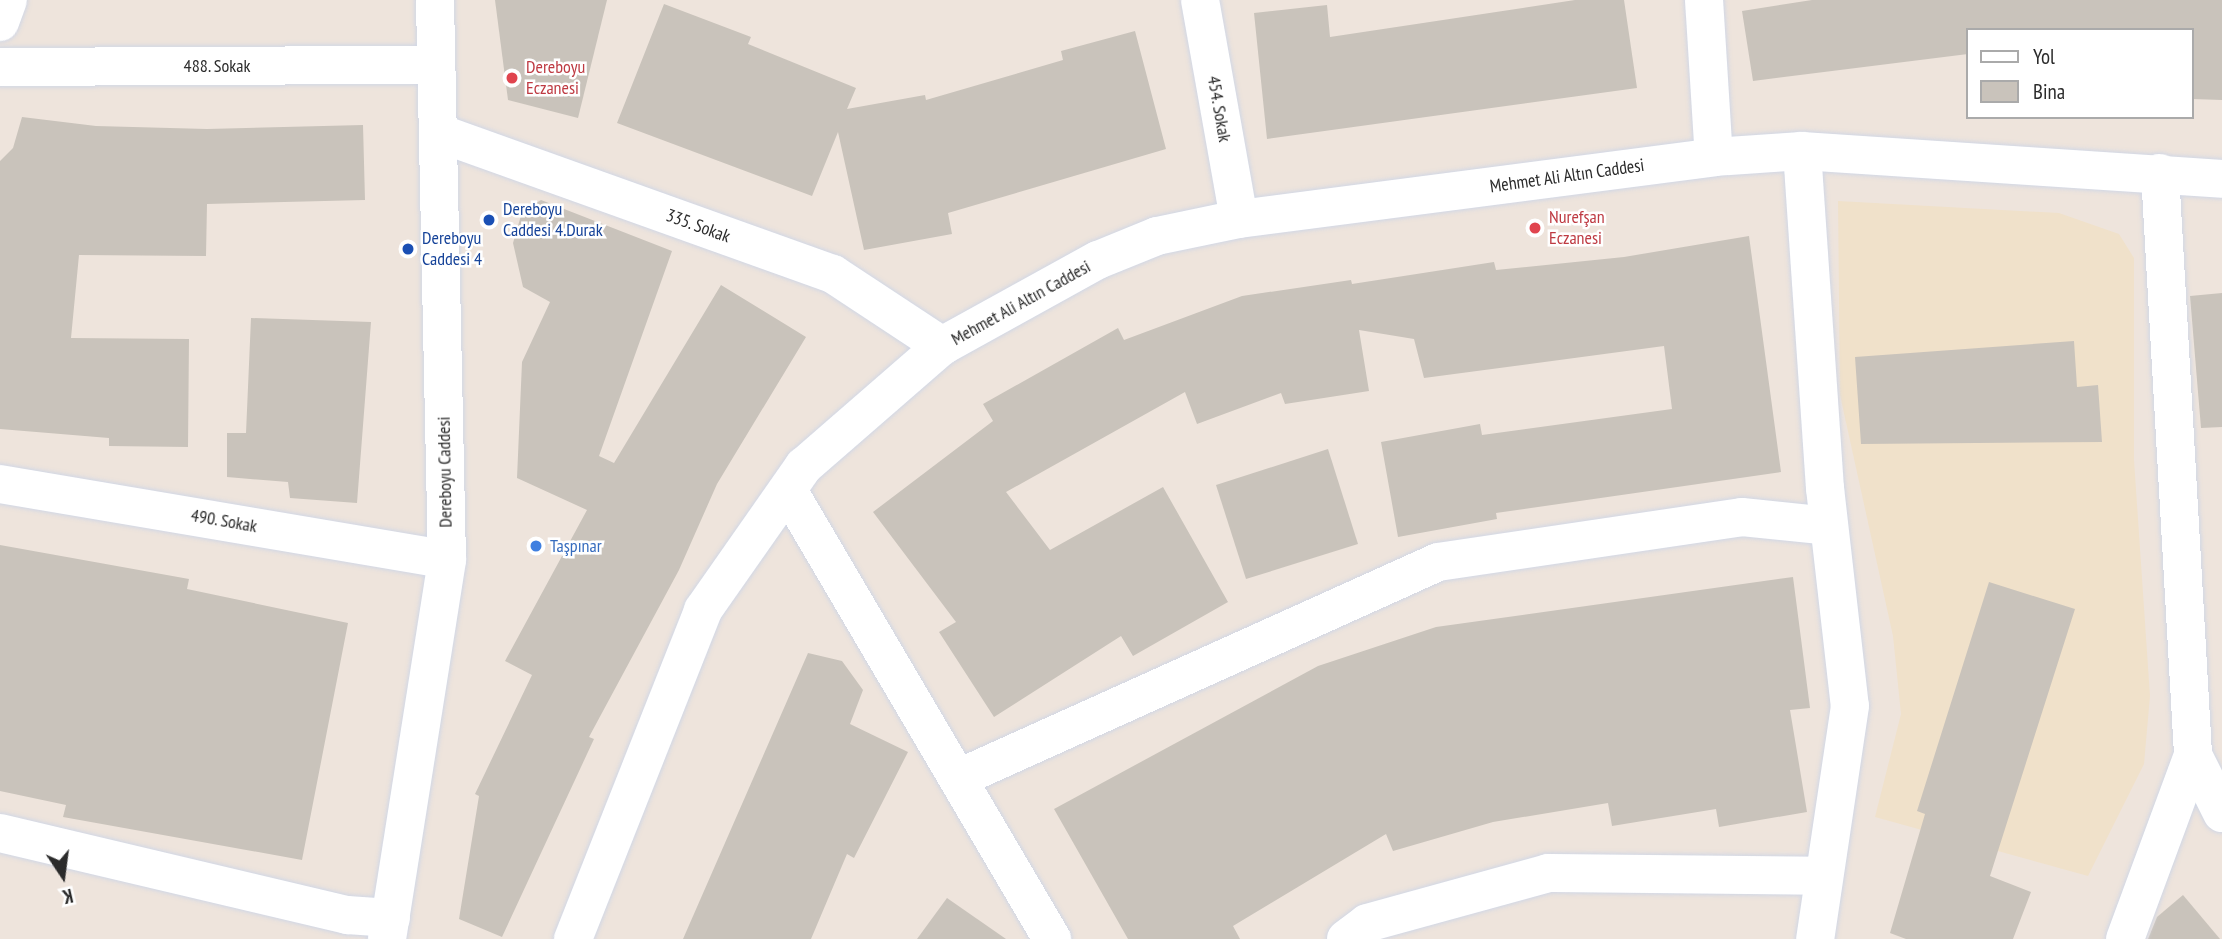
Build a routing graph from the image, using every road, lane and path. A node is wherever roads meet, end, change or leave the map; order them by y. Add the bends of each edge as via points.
1 (8, 0) edge
2 (435, 0) edge
3 (1200, 0) edge
4 (1704, 0) edge
5 (0, 22) edge
6 (435, 65) junction
7 (0, 67) edge
8 (439, 133) junction
9 (1802, 151) junction
10 (1714, 157) junction
11 (2160, 173) junction
12 (2222, 179) edge
13 (1239, 219) junction
14 (942, 346) junction
15 (0, 484) edge
16 (789, 492) junction
17 (1829, 526) junction
18 (447, 560) junction
19 (2193, 755) junction
20 (959, 778) junction
21 (2222, 813) edge
22 (0, 832) edge
23 (1824, 876) junction
24 (391, 932) edge
25 (573, 939) edge
26 (1052, 939) edge
27 (1346, 939) edge
28 (1815, 939) edge
29 (2125, 939) edge

1 - 5 street
2 - 6 street, Dereboyu Caddesi
3 - 13 street, 454. Sokak
4 - 10 street
6 - 7 street, 488. Sokak
6 - 8 street, Dereboyu Caddesi
8 - 14 street, 335. Sokak via 833,274
8 - 18 street, Dereboyu Caddesi
9 - 10 street, Mehmet Ali Altın Caddesi
9 - 11 street, Mehmet Ali Altın Caddesi
9 - 17 street
10 - 13 street, Mehmet Ali Altın Caddesi
11 - 12 street, Mehmet Ali Altın Caddesi
11 - 19 street
13 - 14 street, Mehmet Ali Altın Caddesi via 1157,236 1098,260
14 - 16 street, Mehmet Ali Altın Caddesi via 804,466
15 - 18 street, 490. Sokak
16 - 20 street
16 - 25 street, Mehmet Ali Altın Caddesi via 703,610
17 - 20 street via 1742,517 1438,562
17 - 23 street via 1850,706
18 - 24 street, Dereboyu Caddesi
19 - 21 street
19 - 29 street
20 - 26 street
22 - 24 street via 347,915
23 - 27 street via 1548,873 1367,923
23 - 28 street

